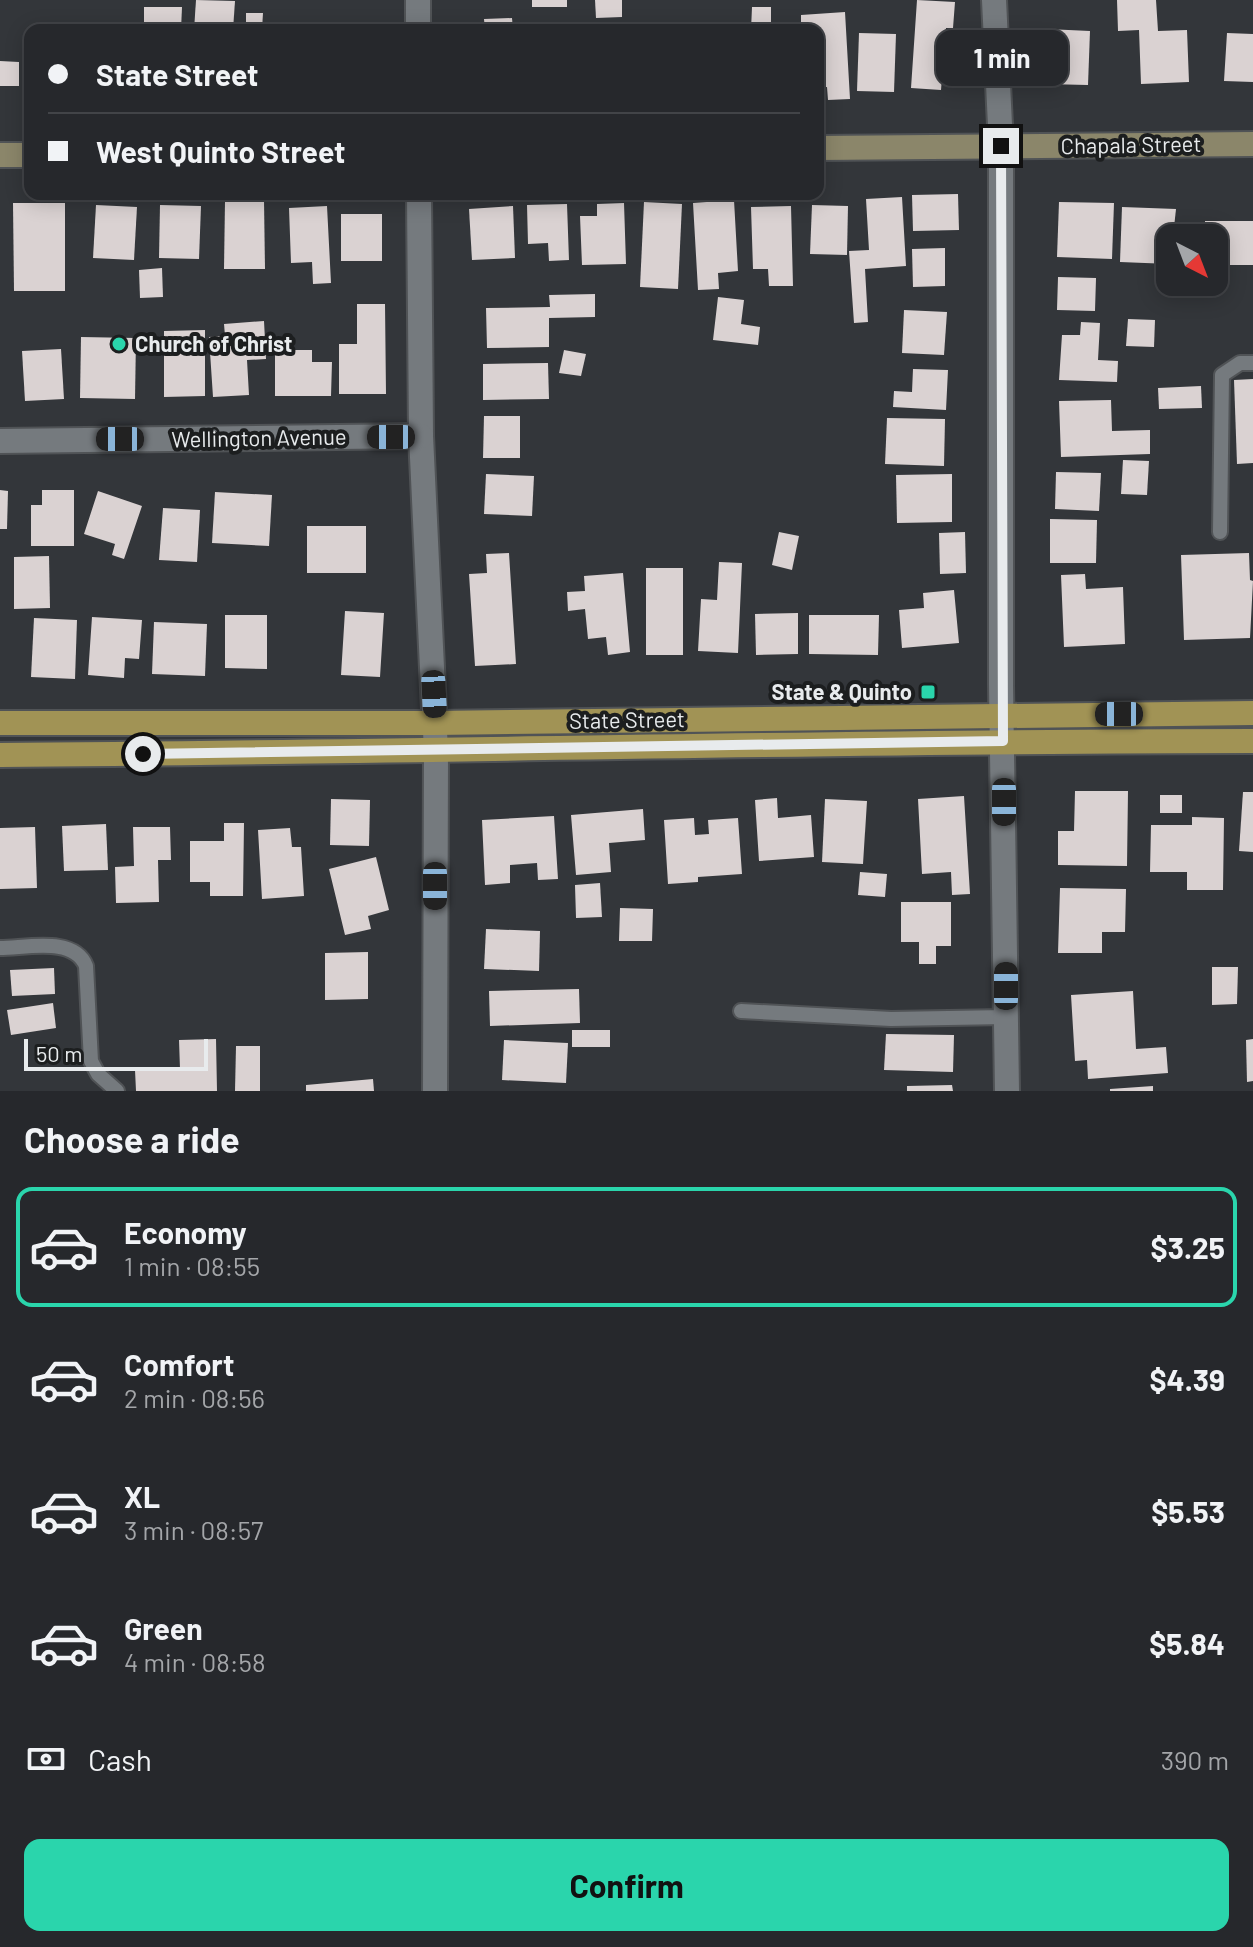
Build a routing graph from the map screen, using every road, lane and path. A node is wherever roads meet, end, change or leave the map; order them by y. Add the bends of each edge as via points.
1 (418, 0) edge
2 (994, 0) edge
3 (418, 24) edge
4 (1253, 144) edge
5 (1001, 146) junction
6 (824, 148) edge
7 (0, 155) edge
8 (24, 155) edge
9 (419, 200) edge
10 (1253, 363) edge
11 (421, 436) junction
12 (0, 441) edge
13 (1220, 532) dead end
14 (1253, 713) edge
15 (1003, 715) junction
16 (714, 718) junction
17 (0, 723) edge
18 (143, 723) junction
19 (435, 723) junction
20 (1003, 741) junction
21 (1253, 741) edge
22 (713, 746) junction
23 (436, 752) junction
24 (143, 754) junction
25 (0, 755) edge
26 (0, 948) edge
27 (741, 1011) dead end
28 (1006, 1017) junction
29 (117, 1091) edge
30 (435, 1091) edge
31 (1007, 1091) edge

1 - 3 street
2 - 5 street
4 - 5 street, Chapala Street
5 - 6 street, Chapala Street
5 - 15 street
7 - 8 street
9 - 11 street
10 - 13 lane via 1240,363 1222,375
11 - 12 street, Wellington Avenue
11 - 19 street
14 - 15 main road, State Street
15 - 16 main road, State Street
15 - 20 street
16 - 19 main road, State Street
16 - 22 lane
17 - 18 main road, State Street
18 - 19 main road, State Street
18 - 24 lane
19 - 23 street
20 - 21 main road, State Street
20 - 22 main road, State Street
20 - 28 street
22 - 23 main road, State Street
23 - 24 main road, State Street
23 - 30 street
24 - 25 main road, State Street
26 - 29 lane via 67,947 79,954 87,974 91,1061
27 - 28 lane via 891,1019
28 - 31 street

